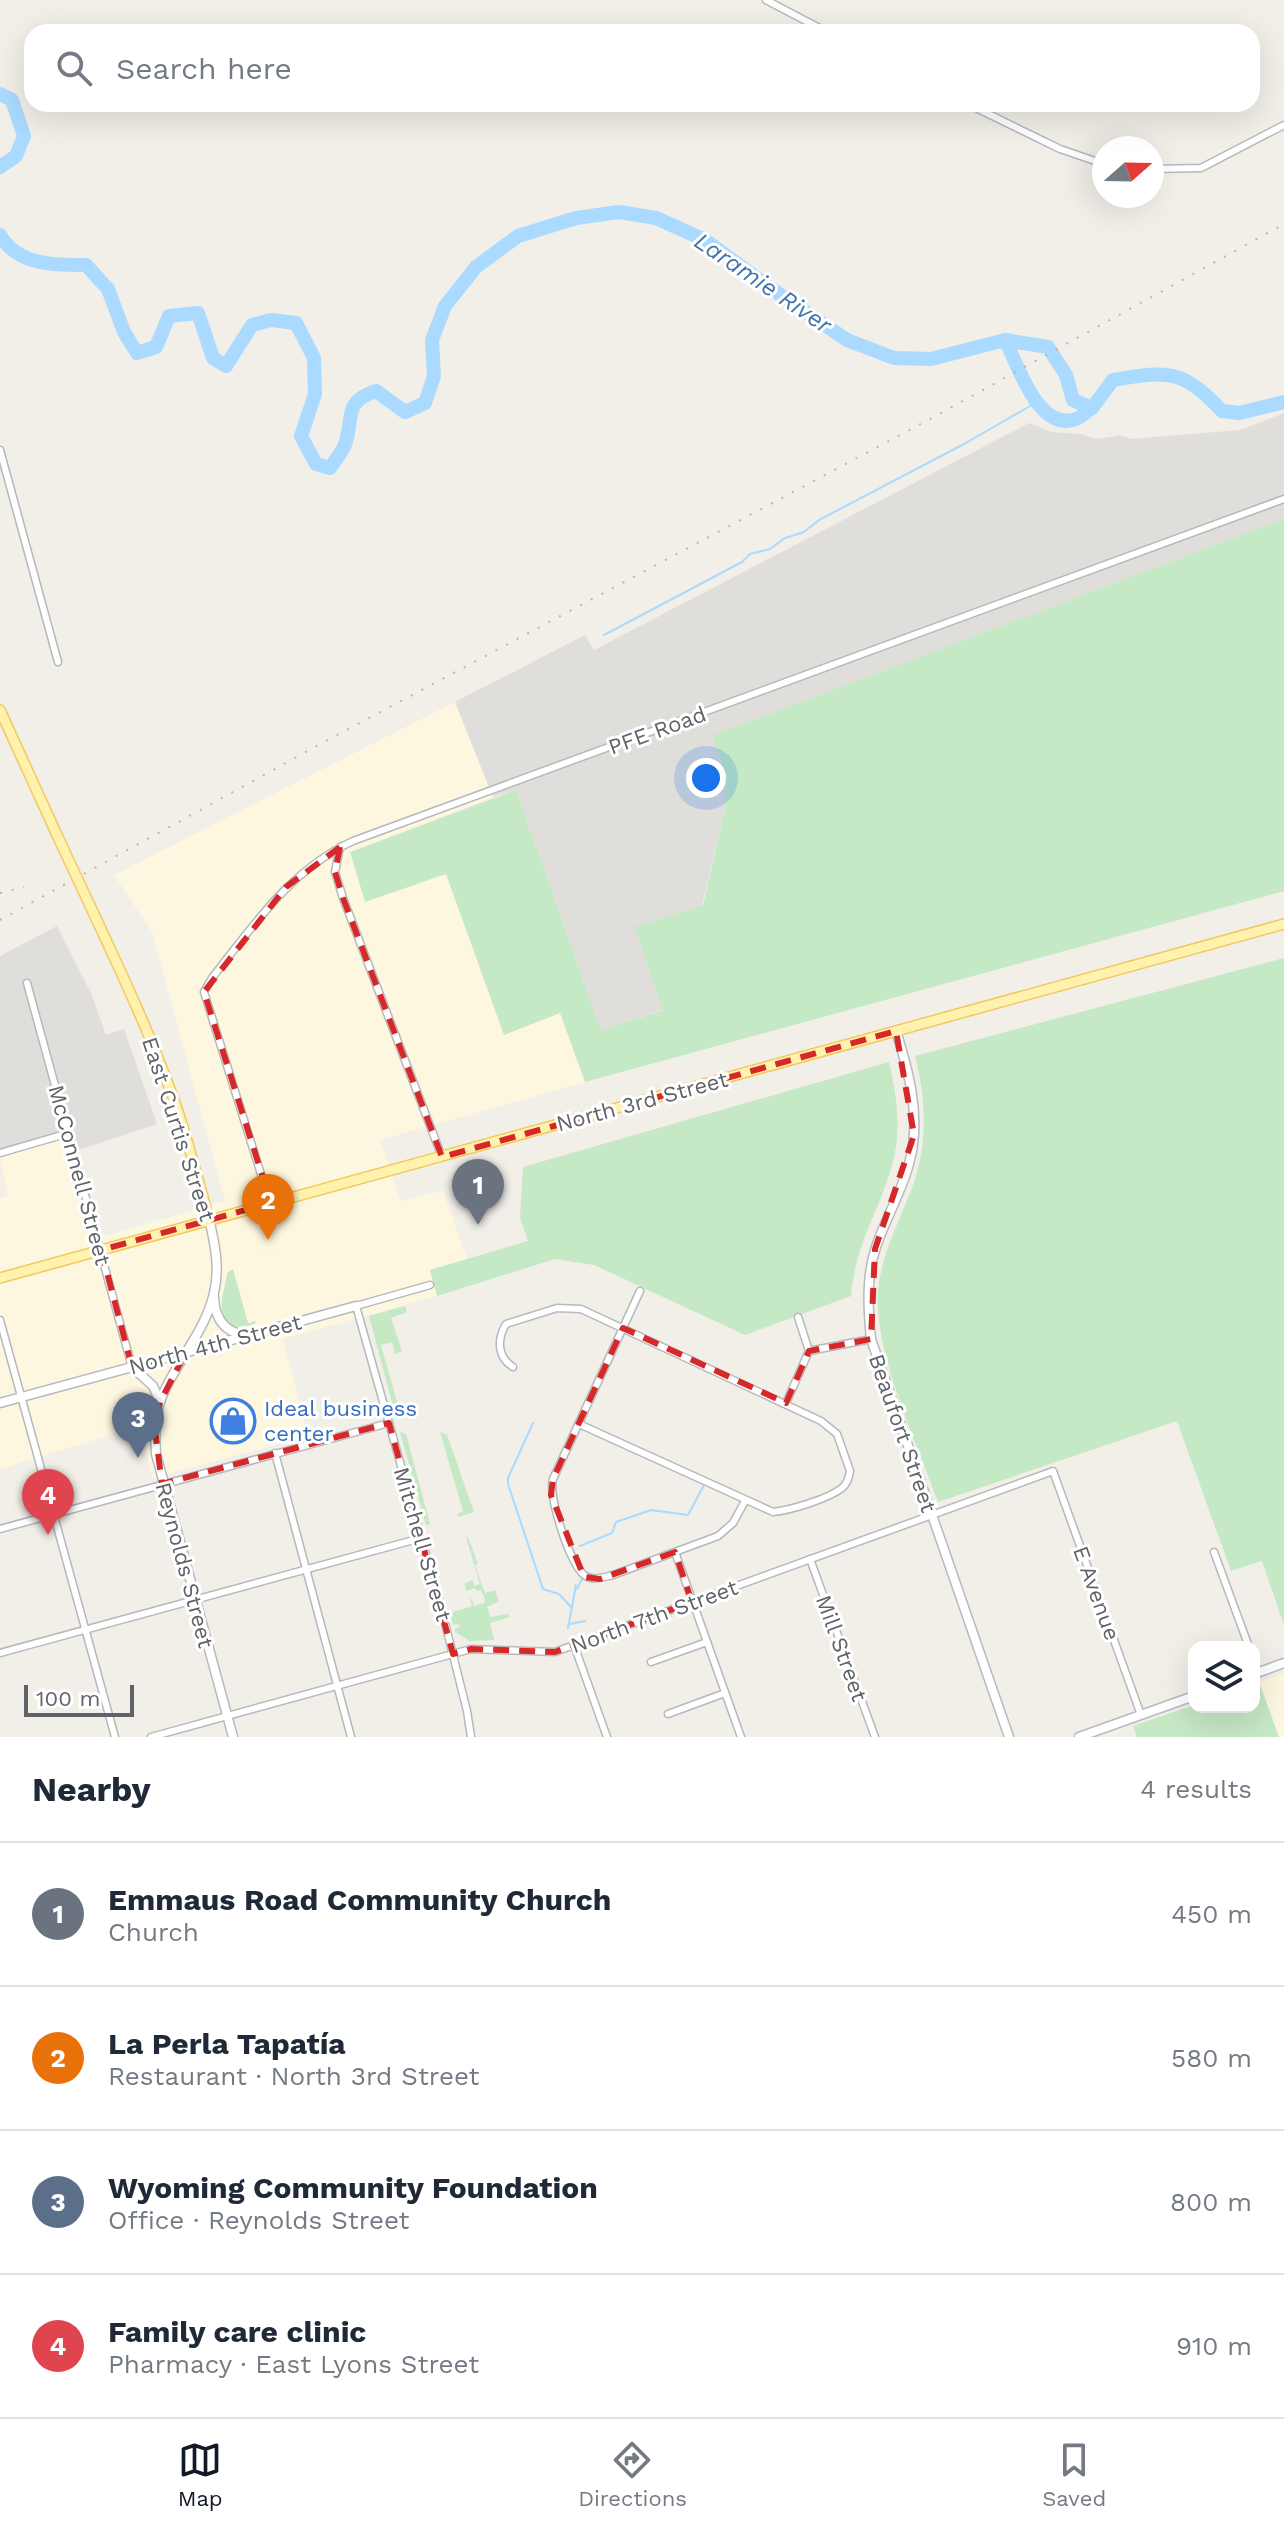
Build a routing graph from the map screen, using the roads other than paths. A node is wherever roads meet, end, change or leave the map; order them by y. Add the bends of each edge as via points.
1 (766, 0) edge
2 (812, 24) edge
3 (984, 112) edge
4 (1284, 125) edge
5 (1092, 160) edge
6 (1164, 169) edge
7 (1, 450) edge
8 (1284, 499) edge
9 (58, 662) dead end
10 (0, 710) edge
11 (340, 847) junction
12 (1284, 924) edge
13 (27, 983) dead end
14 (896, 1031) junction
15 (69, 1133) junction
16 (0, 1153) edge
17 (442, 1157) junction
18 (270, 1203) junction
19 (209, 1219) junction
20 (101, 1250) junction
21 (0, 1278) edge
22 (430, 1285) dead end
23 (640, 1291) dead end
24 (214, 1293) junction
25 (356, 1306) junction
26 (798, 1317) dead end
27 (0, 1320) edge
28 (623, 1328) junction
29 (248, 1335) junction
30 (871, 1339) junction
31 (188, 1351) junction
32 (809, 1351) junction
33 (132, 1367) junction
34 (513, 1367) dead end
35 (21, 1397) junction
36 (160, 1402) junction
37 (0, 1403) edge
38 (786, 1403) junction
39 (389, 1423) junction
40 (579, 1424) junction
41 (275, 1453) junction
42 (1053, 1471) joint
43 (162, 1484) junction
44 (745, 1501) junction
45 (55, 1514) junction
46 (932, 1515) junction
47 (0, 1529) edge
48 (421, 1538) junction
49 (675, 1552) junction
50 (1214, 1552) dead end
51 (810, 1559) junction
52 (306, 1569) junction
53 (194, 1600) junction
54 (692, 1602) junction
55 (87, 1630) junction
56 (1247, 1641) edge
57 (707, 1642) junction
58 (574, 1645) junction
59 (0, 1653) edge
60 (453, 1654) junction
61 (651, 1662) dead end
62 (1284, 1663) edge
63 (1260, 1672) edge
64 (339, 1685) junction
65 (725, 1693) junction
66 (1188, 1698) edge
67 (668, 1714) dead end
68 (1141, 1715) junction
69 (227, 1716) junction
70 (115, 1737) edge
71 (151, 1737) edge
72 (233, 1737) edge
73 (351, 1737) edge
74 (471, 1737) edge
75 (607, 1737) edge
76 (741, 1737) edge
77 (875, 1737) edge
78 (1009, 1737) edge
79 (1079, 1737) edge

1 - 2 street
3 - 5 street
4 - 6 street via 1201,168
7 - 9 street
8 - 11 street, PFE Road
10 - 19 main road, East Curtis Street, bridge via 161,1064
11 - 17 street via 335,872 343,898
11 - 18 street, PFE Road via 296,876 204,992
12 - 14 main road, North 3rd Street
13 - 15 street, McConnell Street
14 - 17 main road, North 3rd Street
14 - 30 street, Beaufort Street via 914,1107 914,1135 911,1159 873,1261 868,1295
15 - 16 street
15 - 20 street, McConnell Street
17 - 18 main road, North 3rd Street
18 - 19 main road, North 3rd Street
19 - 20 main road, North 3rd Street
19 - 24 street, East Curtis Street via 216,1256
20 - 21 main road, North 3rd Street
20 - 33 street, McConnell Street
22 - 25 street, North 4th Street
23 - 28 street
24 - 29 street via 219,1320 229,1331
24 - 31 street, East Curtis Street
25 - 29 street, North 4th Street
25 - 39 street, Mitchell Street
26 - 32 street
27 - 35 street
28 - 34 street via 568,1307 515,1319 500,1337 505,1362
28 - 38 street
28 - 40 street
29 - 31 street, North 4th Street
30 - 32 street
30 - 46 street, Beaufort Street
31 - 33 street, North 4th Street
31 - 36 street, Reynolds Street
32 - 38 street
33 - 35 street, North 4th Street
33 - 36 street via 153,1386
35 - 37 street, North 4th Street
35 - 45 street
36 - 43 street, Reynolds Street via 155,1430
38 - 44 street via 832,1427 848,1463 848,1479 835,1492 785,1511
39 - 41 street
39 - 48 street, Mitchell Street
40 - 44 street
40 - 49 street via 553,1479 551,1495 583,1574 600,1579
41 - 43 street
41 - 52 street
42 - 46 street, North 7th Street
42 - 68 street, E Avenue
43 - 45 street
43 - 53 street, Reynolds Street
44 - 49 street via 727,1530
45 - 47 street
45 - 55 street
46 - 51 street, North 7th Street
46 - 78 street, Beaufort Street
48 - 52 street
48 - 60 street, Mitchell Street
49 - 54 street
50 - 56 street
51 - 54 street, North 7th Street
51 - 77 street, Mill Street
52 - 53 street
52 - 64 street
53 - 55 street
53 - 69 street, Reynolds Street
54 - 57 street
54 - 58 street, North 7th Street
55 - 59 street
55 - 70 street
57 - 61 street
57 - 65 street
58 - 60 street, North 7th Street via 555,1652 471,1649
58 - 75 street
60 - 64 street, North 7th Street
60 - 74 street, Mitchell Street
62 - 63 street
64 - 69 street, North 7th Street
64 - 73 street
65 - 67 street
65 - 76 street
66 - 68 street
68 - 79 street
69 - 71 street, North 7th Street
69 - 72 street, Reynolds Street

